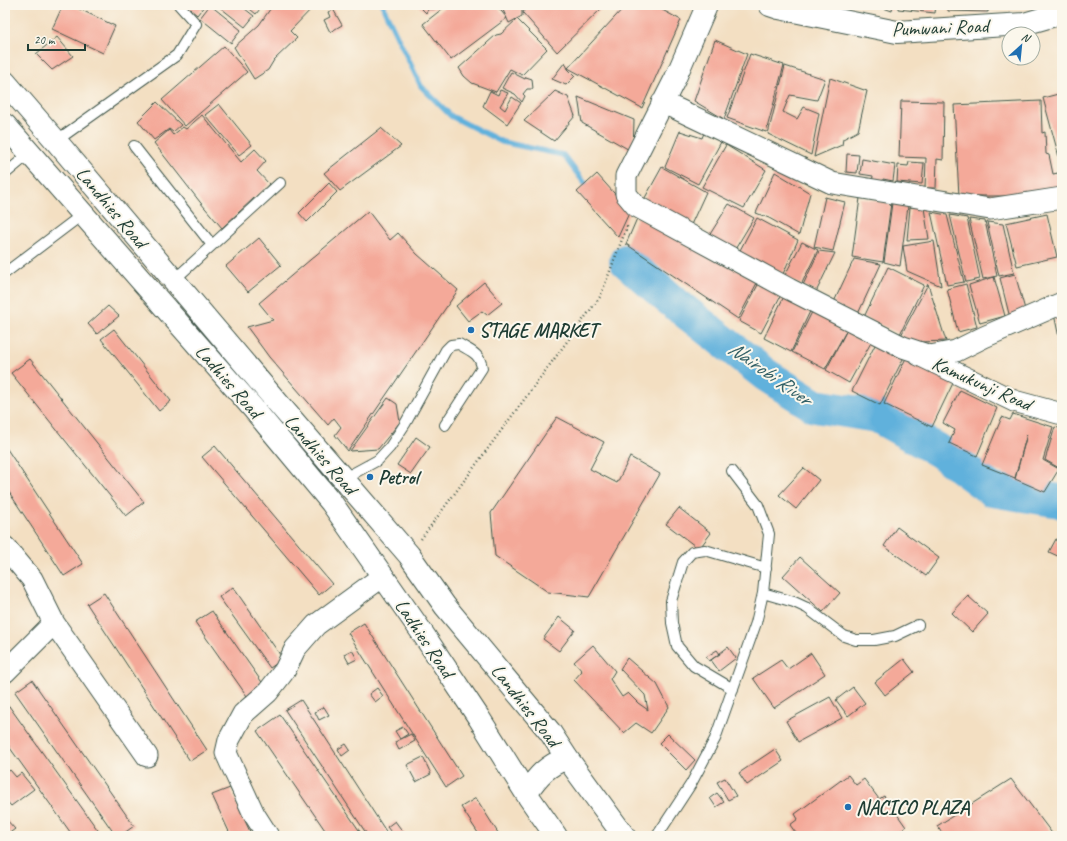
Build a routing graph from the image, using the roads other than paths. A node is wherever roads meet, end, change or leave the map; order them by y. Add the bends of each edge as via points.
1 (179, 5) edge
2 (707, 5) edge
3 (770, 5) edge
4 (1062, 13) edge
5 (5, 82) edge
6 (662, 103) junction
7 (5, 125) edge
8 (56, 141) junction
9 (134, 146) dead end
10 (30, 154) junction
11 (5, 174) edge
12 (280, 183) dead end
13 (1062, 198) edge
14 (83, 214) junction
15 (212, 244) junction
16 (5, 273) edge
17 (174, 280) junction
18 (1062, 303) edge
19 (903, 347) junction
20 (1062, 414) edge
21 (445, 425) dead end
22 (732, 471) dead end
23 (343, 479) junction
24 (5, 547) edge
25 (766, 568) junction
26 (383, 576) junction
27 (763, 593) junction
28 (54, 623) junction
29 (918, 625) dead end
30 (5, 672) edge
31 (733, 689) junction
32 (147, 756) dead end
33 (567, 758) junction
34 (526, 793) junction
35 (268, 836) edge
36 (556, 836) edge
37 (624, 836) edge
38 (657, 836) edge

1 - 8 lane via 196,24 177,55
2 - 6 street
3 - 4 main road, Pumwani Road via 897,32 1024,24
5 - 8 main road, Landhies Road
6 - 13 street via 832,183 990,209
6 - 19 street via 626,176 626,194 636,206
7 - 10 main road, Ladhies Road
8 - 17 main road, Landhies Road
9 - 15 lane
10 - 11 lane
10 - 14 main road, Ladhies Road
12 - 15 lane
14 - 16 lane
14 - 26 main road, Ladhies Road via 252,407 326,496
15 - 17 lane
17 - 23 main road, Landhies Road
18 - 19 street via 956,351 930,356
19 - 20 street, Kamukunji Road via 1014,402
21 - 23 lane via 482,368 481,360 459,344 446,350 390,447 378,460
22 - 25 lane via 758,505 769,534
23 - 33 main road, Landhies Road via 409,556 445,606 550,732
24 - 28 street via 32,579
25 - 27 lane
25 - 31 lane via 705,550 692,552 683,562 671,601 677,646 694,666
26 - 34 main road, Ladhies Road via 479,718
26 - 35 street via 316,626 294,649 285,670 268,692 243,714 229,740 226,753 254,814
27 - 29 lane via 807,608 844,636 856,640 895,636
27 - 31 lane via 756,623
28 - 30 street
28 - 32 street
31 - 38 lane via 715,739 691,784
33 - 34 main road via 544,770
33 - 37 main road, Landhies Road
34 - 36 main road, Ladhies Road

